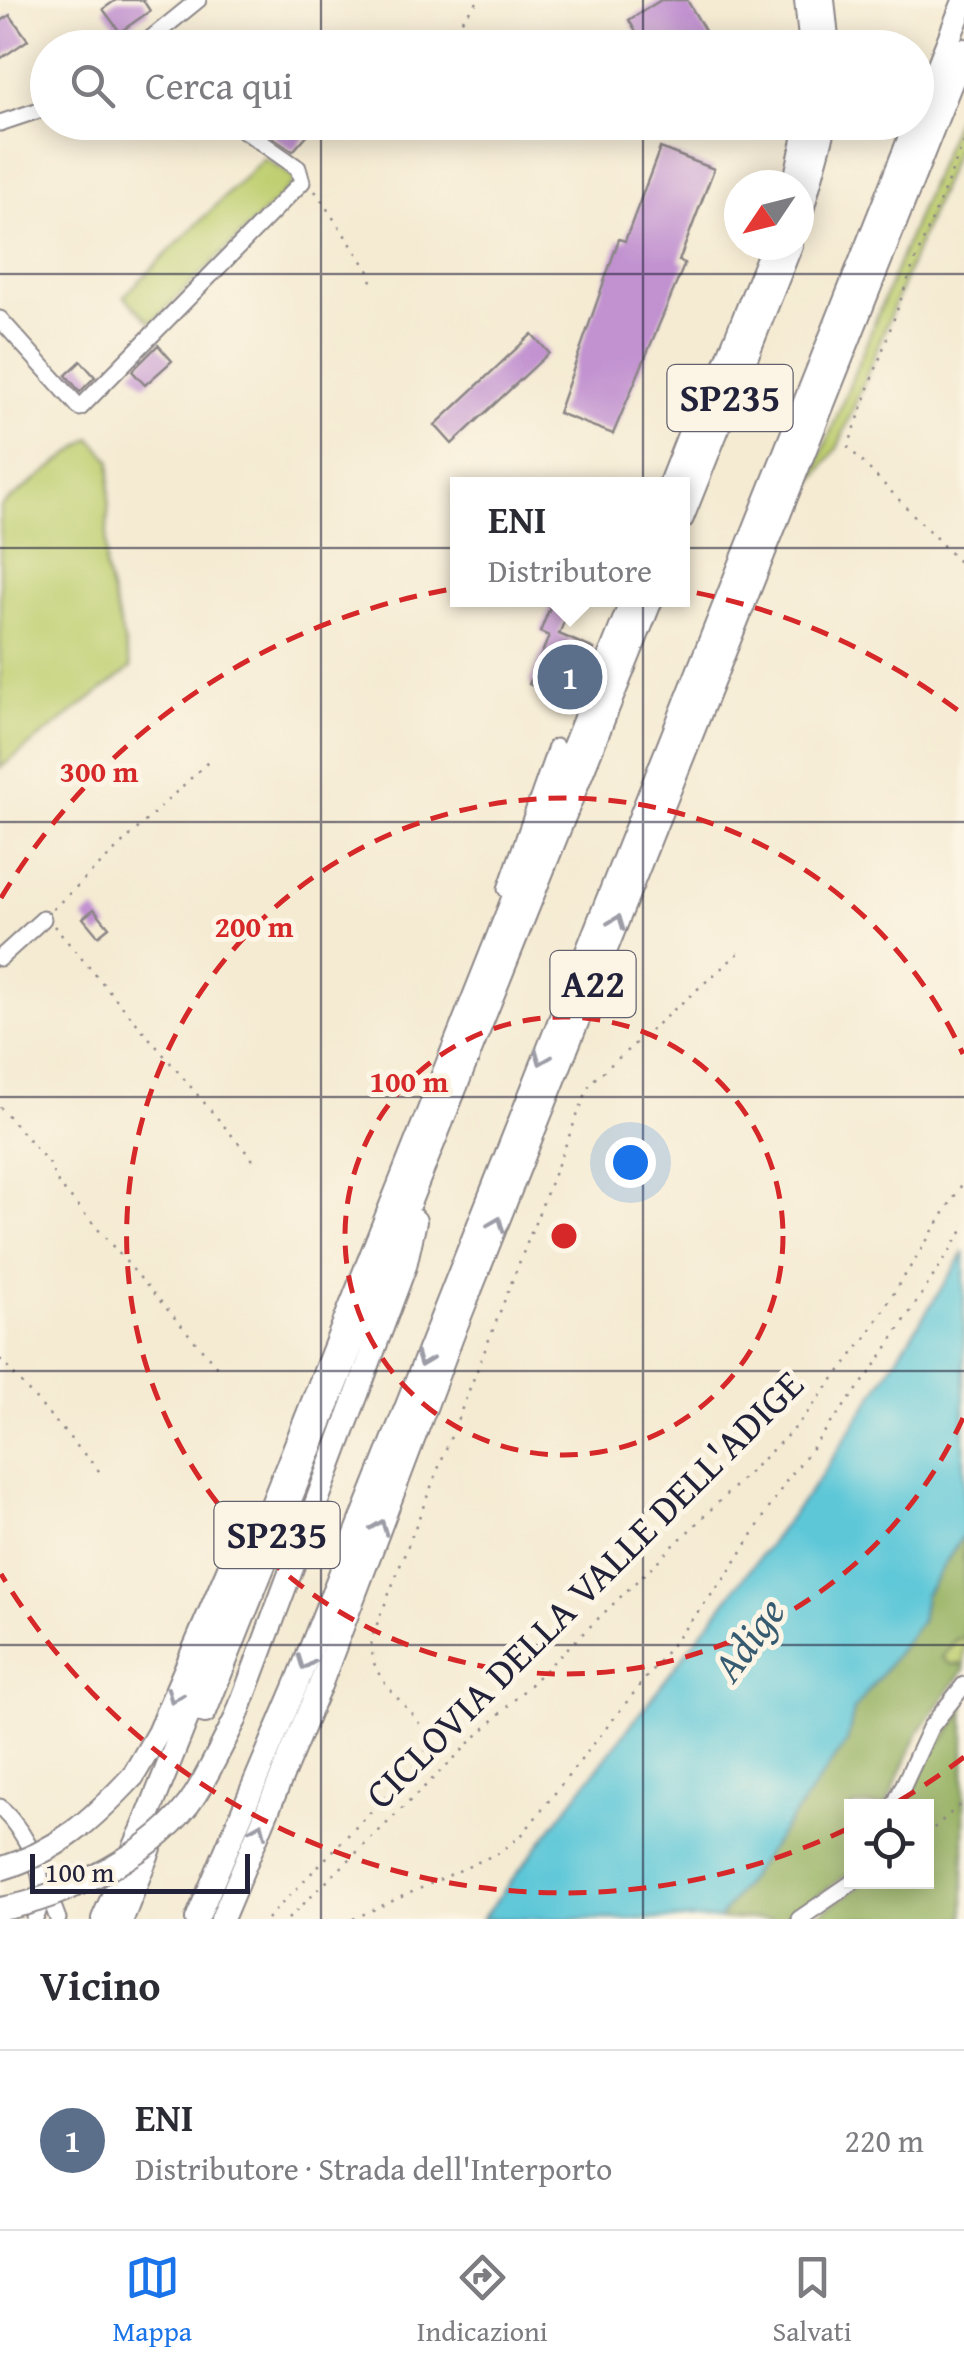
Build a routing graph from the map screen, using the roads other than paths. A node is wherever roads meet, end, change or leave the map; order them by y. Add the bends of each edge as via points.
1 (198, 0) edge
2 (806, 0) edge
3 (823, 0) edge
4 (964, 1) edge
5 (161, 30) edge
6 (809, 30) edge
7 (826, 30) edge
8 (964, 50) edge
9 (934, 77) edge
10 (30, 112) edge
11 (0, 123) edge
12 (934, 125) edge
13 (258, 140) edge
14 (804, 140) edge
15 (821, 140) edge
16 (909, 140) edge
17 (928, 140) edge
18 (797, 170) edge
19 (813, 170) edge
20 (767, 260) edge
21 (784, 260) edge
22 (0, 319) edge
23 (718, 382) junction
24 (669, 477) edge
25 (681, 477) edge
26 (690, 498) edge
27 (629, 607) edge
28 (647, 607) edge
29 (556, 747) dead end
30 (43, 919) road end
31 (502, 928) junction
32 (0, 958) edge
33 (432, 1150) junction
34 (330, 1352) junction
35 (964, 1685) edge
36 (897, 1799) edge
37 (0, 1807) edge
38 (0, 1869) edge
39 (44, 1883) junction
40 (844, 1888) edge
41 (0, 1910) edge
42 (35, 1919) edge
43 (58, 1919) edge
44 (103, 1919) edge
45 (122, 1919) edge
46 (197, 1919) edge
47 (222, 1919) edge
48 (799, 1919) edge

1 - 5 street
2 - 6 highway
3 - 7 highway
4 - 9 highway, A22
12 -> 8 highway, A22
10 - 11 street
13 - 22 street via 298,168 302,182 80,408
14 - 18 highway
15 - 19 highway
16 -> 46 highway, A22 via 297,1684
47 -> 17 highway, A22
20 - 23 highway, SP235
21 - 26 highway, SP235
23 - 24 street via 697,405
23 - 25 highway, SP235
27 - 31 highway, SP235
28 - 33 highway, SP235
29 - 31 street via 506,887
30 - 32 street
31 - 34 highway, SP235
33 - 41 highway, bridge via 405,1266 235,1720 193,1798 141,1847 71,1890
33 - 45 highway, SP235
34 -> 38 highway, bridge via 133,1776 58,1846
34 - 44 highway, SP235
35 - 36 street via 924,1738
37 - 39 street
39 - 42 street
39 - 43 street
40 - 48 street

